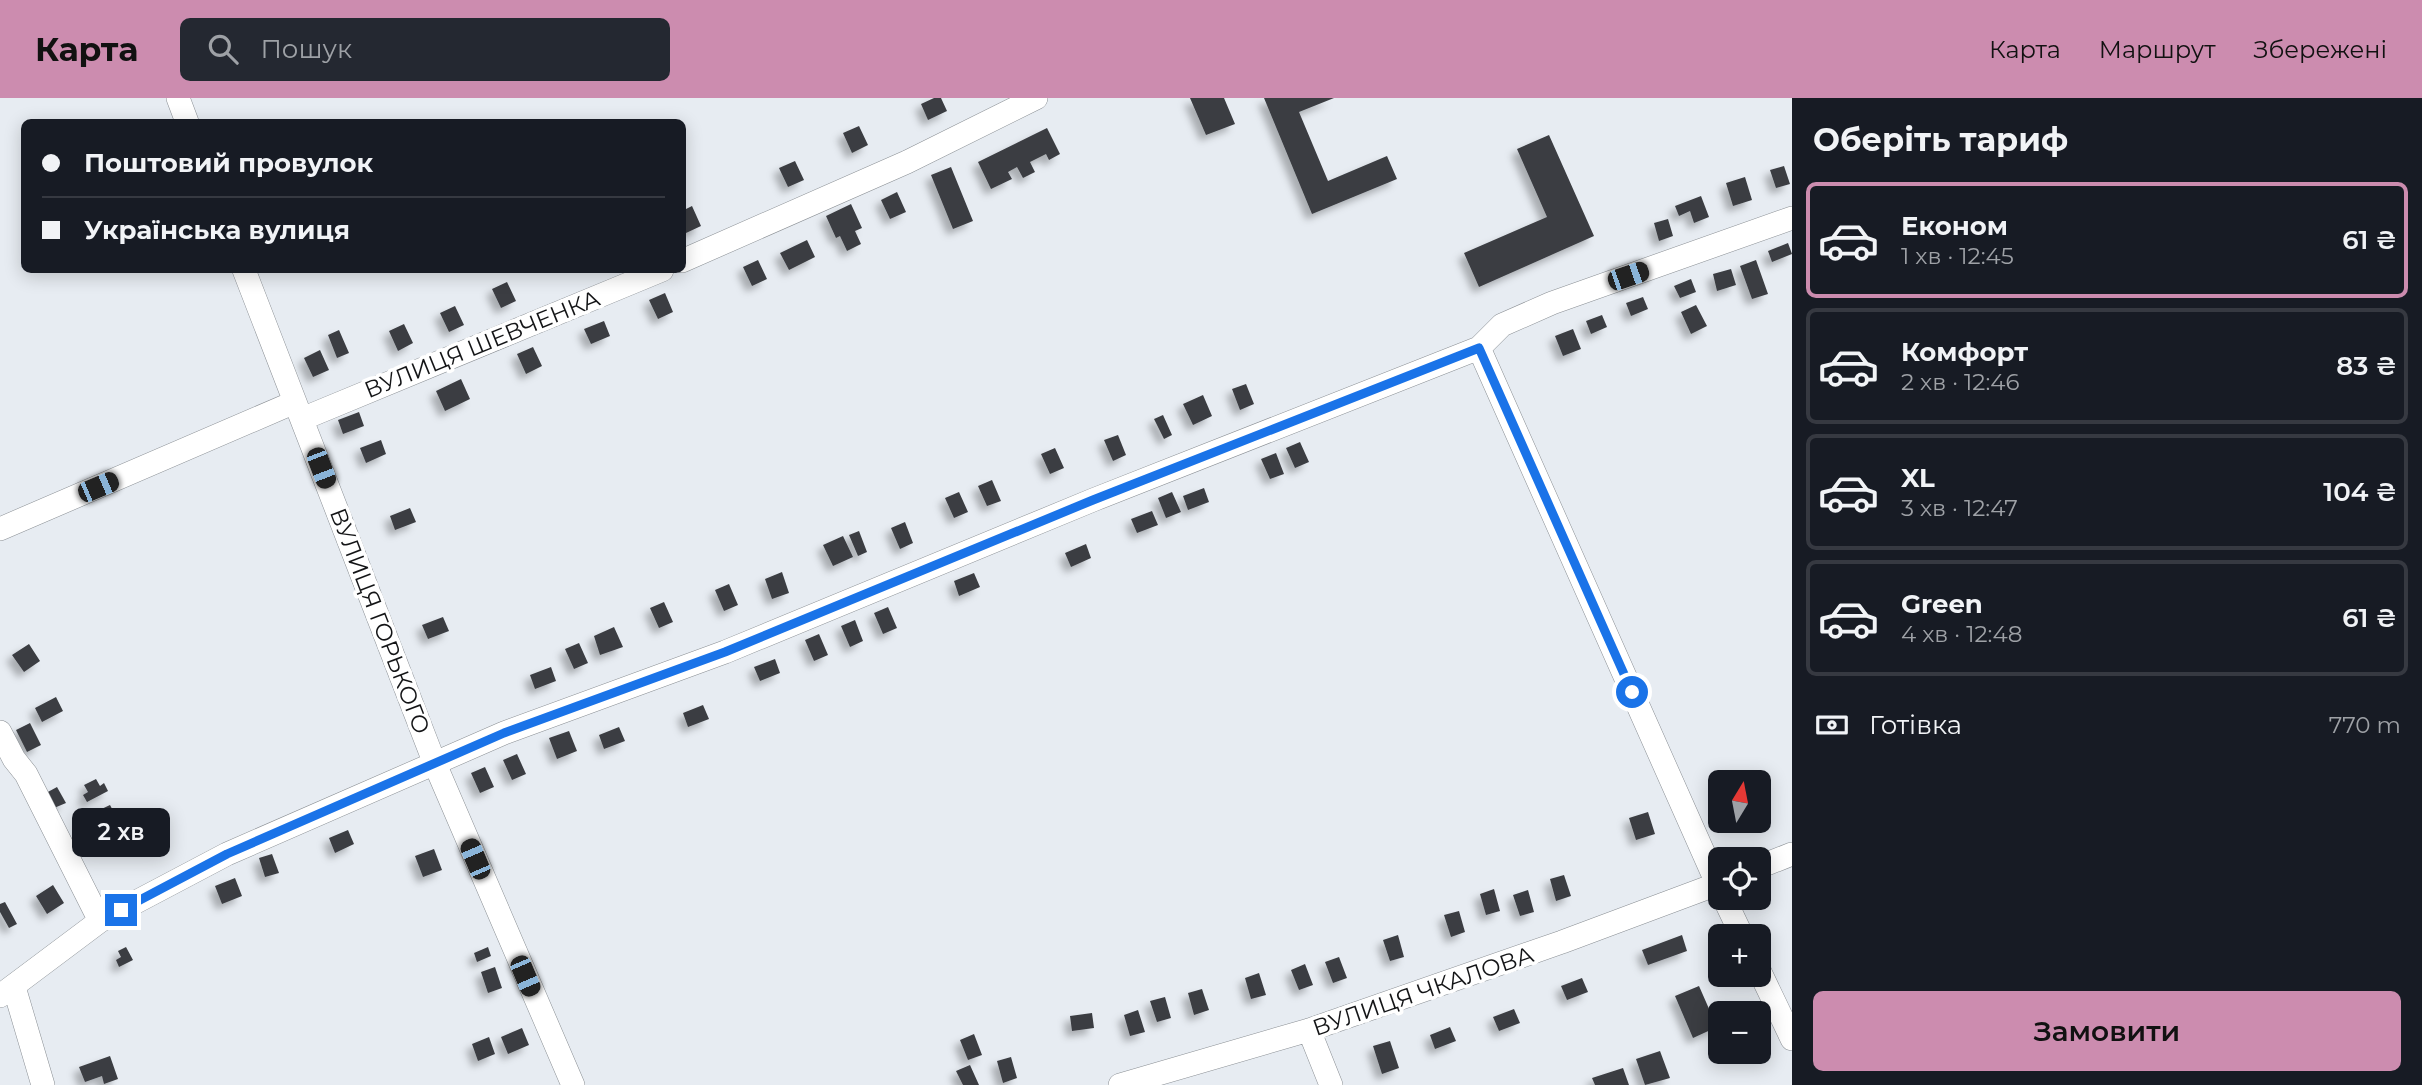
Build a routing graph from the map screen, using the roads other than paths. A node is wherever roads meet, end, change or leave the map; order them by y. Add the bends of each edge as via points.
1 (178, 98) edge
2 (1036, 98) edge
3 (186, 119) edge
4 (1792, 218) edge
5 (686, 259) edge
6 (245, 273) edge
7 (654, 273) edge
8 (1479, 348) junction
9 (298, 410) junction
10 (0, 529) edge
11 (0, 732) edge
12 (435, 764) junction
13 (1792, 854) edge
14 (1708, 862) edge
15 (1771, 862) edge
16 (1708, 893) edge
17 (100, 921) junction
18 (1767, 987) edge
19 (7, 992) edge
20 (1309, 1030) junction
21 (1792, 1039) edge
22 (43, 1085) edge
23 (573, 1085) edge
24 (1120, 1085) edge
25 (1331, 1085) edge

1 - 3 street
2 - 5 street via 907,162
4 - 8 street via 1552,303 1502,325
6 - 9 street, ВУЛИЦЯ ГОРЬКОГО
7 - 9 street, ВУЛИЦЯ ШЕВЧЕНКА
8 - 12 street
8 - 14 street
9 - 10 street, ВУЛИЦЯ ШЕВЧЕНКА
9 - 12 street, ВУЛИЦЯ ГОРЬКОГО
11 - 17 street
12 - 17 street via 227,854
12 - 23 street, ВУЛИЦЯ ГОРЬКОГО
13 - 15 street
16 - 20 street, ВУЛИЦЯ ЧКАЛОВА
17 - 19 street
18 - 21 street
19 - 22 street
20 - 24 street, ВУЛИЦЯ ЧКАЛОВА
20 - 25 street

